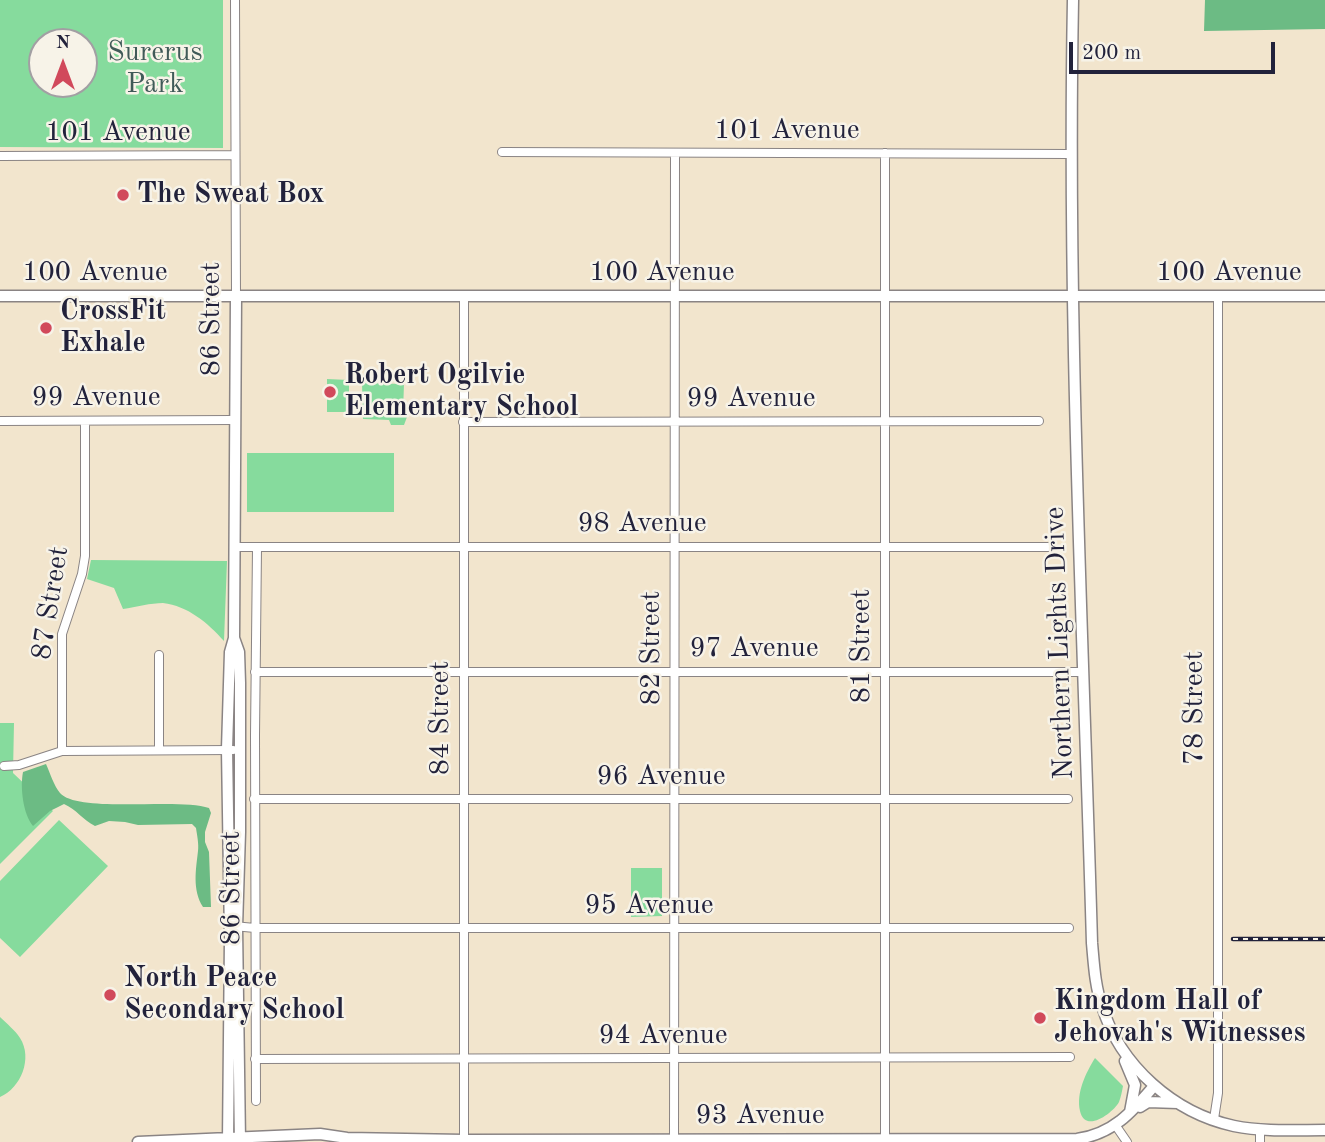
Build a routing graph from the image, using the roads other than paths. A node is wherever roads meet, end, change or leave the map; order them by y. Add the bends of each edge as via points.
1 (235, 0) edge
2 (1073, 0) edge
3 (502, 152) dead end
4 (885, 153) junction
5 (675, 154) junction
6 (1071, 154) junction
7 (235, 155) junction
8 (0, 156) edge
9 (675, 295) junction
10 (885, 295) junction
11 (1072, 295) junction
12 (0, 296) edge
13 (236, 296) junction
14 (464, 296) junction
15 (1218, 296) junction
16 (1325, 296) edge
17 (234, 420) junction
18 (0, 421) edge
19 (85, 421) junction
20 (1039, 421) dead end
21 (463, 422) junction
22 (674, 422) junction
23 (885, 422) junction
24 (235, 547) junction
25 (464, 547) junction
26 (675, 547) junction
27 (885, 547) junction
28 (1048, 547) dead end
29 (257, 548) junction
30 (234, 638) junction
31 (159, 655) dead end
32 (255, 672) junction
33 (463, 672) junction
34 (675, 672) junction
35 (1084, 672) junction
36 (885, 673) junction
37 (159, 749) junction
38 (227, 749) junction
39 (240, 750) junction
40 (62, 751) junction
41 (4, 766) dead end
42 (254, 799) junction
43 (464, 799) junction
44 (1068, 799) dead end
45 (675, 800) junction
46 (885, 800) junction
47 (234, 926) junction
48 (1069, 928) dead end
49 (255, 929) junction
50 (464, 929) junction
51 (675, 929) junction
52 (885, 929) junction
53 (1115, 1038) junction
54 (1070, 1057) dead end
55 (885, 1058) junction
56 (255, 1059) junction
57 (464, 1059) junction
58 (675, 1059) junction
59 (1154, 1086) junction
60 (256, 1101) dead end
61 (1178, 1103) junction
62 (1129, 1115) junction
63 (1214, 1119) junction
64 (1116, 1126) junction
65 (1259, 1129) junction
66 (1325, 1130) edge
67 (347, 1138) junction
68 (885, 1139) junction
69 (228, 1140) edge
70 (240, 1140) edge
71 (464, 1140) junction
72 (674, 1141) edge
73 (138, 1142) edge
74 (324, 1142) edge
75 (1127, 1142) edge
76 (1260, 1142) edge

1 - 7 street, 86 Street
2 - 6 main road, Northern Lights Drive
3 - 5 street, 101 Avenue
4 - 5 street, 101 Avenue
4 - 6 street, 101 Avenue
4 - 10 street, 81 Street
5 - 9 street, 82 Street
6 - 11 main road, Northern Lights Drive
7 - 8 street, 101 Avenue
7 - 13 street, 86 Street
9 - 10 main road, 100 Avenue
9 - 14 main road, 100 Avenue
9 - 22 street, 82 Street
10 - 11 main road, 100 Avenue
10 - 23 street, 81 Street
11 - 15 main road, 100 Avenue
11 - 35 main road, Northern Lights Drive
12 - 13 main road, 100 Avenue
13 - 14 main road, 100 Avenue
13 - 17 main road, 86 Street
14 - 21 street, 84 Street
15 - 16 main road, 100 Avenue
15 - 63 street, 78 Street
17 - 19 street, 99 Avenue
17 - 24 main road, 86 Street
18 - 19 street, 99 Avenue
19 - 40 street, 87 Street via 85,556 62,634
20 - 23 street, 99 Avenue
21 - 22 street, 99 Avenue
21 - 25 street, 84 Street
22 - 23 street, 99 Avenue
22 - 26 street, 82 Street
23 - 27 street, 81 Street
24 - 29 street, 98 Avenue
24 - 30 main road, 86 Street
25 - 26 street, 98 Avenue
25 - 29 street, 98 Avenue
25 - 33 street, 84 Street
26 - 27 street, 98 Avenue
26 - 34 street, 82 Street
27 - 28 street, 98 Avenue
27 - 36 street, 81 Street
29 - 32 street, 86 Street
30 - 38 main road, 86 Street
30 - 39 main road, 86 Street via 239,652
31 - 37 street
32 - 33 street, 97 Avenue
32 - 42 street, 86 Street
33 - 34 street, 97 Avenue
33 - 43 street, 84 Street
34 - 36 street, 97 Avenue
34 - 45 street, 82 Street
35 - 36 street, 97 Avenue
35 - 53 main road, Northern Lights Drive via 1094,966 1102,1008
36 - 46 street, 81 Street
37 - 38 street
37 - 40 street
38 - 39 street
38 - 47 main road, 86 Street
39 - 47 main road, 86 Street
40 - 41 street
42 - 43 street, 96 Avenue
42 - 49 street, 86 Street
43 - 45 street, 96 Avenue
43 - 50 street, 84 Street
44 - 46 street, 96 Avenue
45 - 46 street, 96 Avenue
45 - 51 street, 82 Street
46 - 52 street, 81 Street
47 - 49 street, 95 Avenue
47 - 69 main road, 86 Street
47 - 70 main road, 86 Street
48 - 52 street, 95 Avenue
49 - 50 street, 95 Avenue
49 - 56 street, 86 Street
50 - 51 street, 95 Avenue
50 - 57 street, 84 Street
51 - 52 street, 95 Avenue
51 - 58 street, 82 Street
52 - 55 street, 81 Street
53 - 59 main road, Northern Lights Drive
53 - 62 main road via 1135,1085
54 - 55 street, 94 Avenue
55 - 58 street, 94 Avenue
55 - 68 street, 81 Street
56 - 57 street, 94 Avenue
56 - 60 street, 86 Street
57 - 58 street, 94 Avenue
57 - 71 street, 84 Street
58 - 72 street, 82 Street
59 - 61 main road, Northern Lights Drive
59 - 62 main road, 93 Avenue
61 - 62 main road via 1148,1102
61 - 63 main road, Northern Lights Drive
62 - 64 main road, 93 Avenue
63 - 65 main road, Northern Lights Drive
64 - 68 main road, 93 Avenue via 1077,1139
64 - 75 street
65 - 66 main road, Northern Lights Drive
65 - 76 street
67 - 70 main road, 93 Avenue via 320,1134
67 - 71 main road, 93 Avenue
67 - 74 main road, 93 Avenue
68 - 72 main road, 93 Avenue
69 - 70 main road, 93 Avenue
69 - 73 main road, 93 Avenue
71 - 72 main road, 93 Avenue

